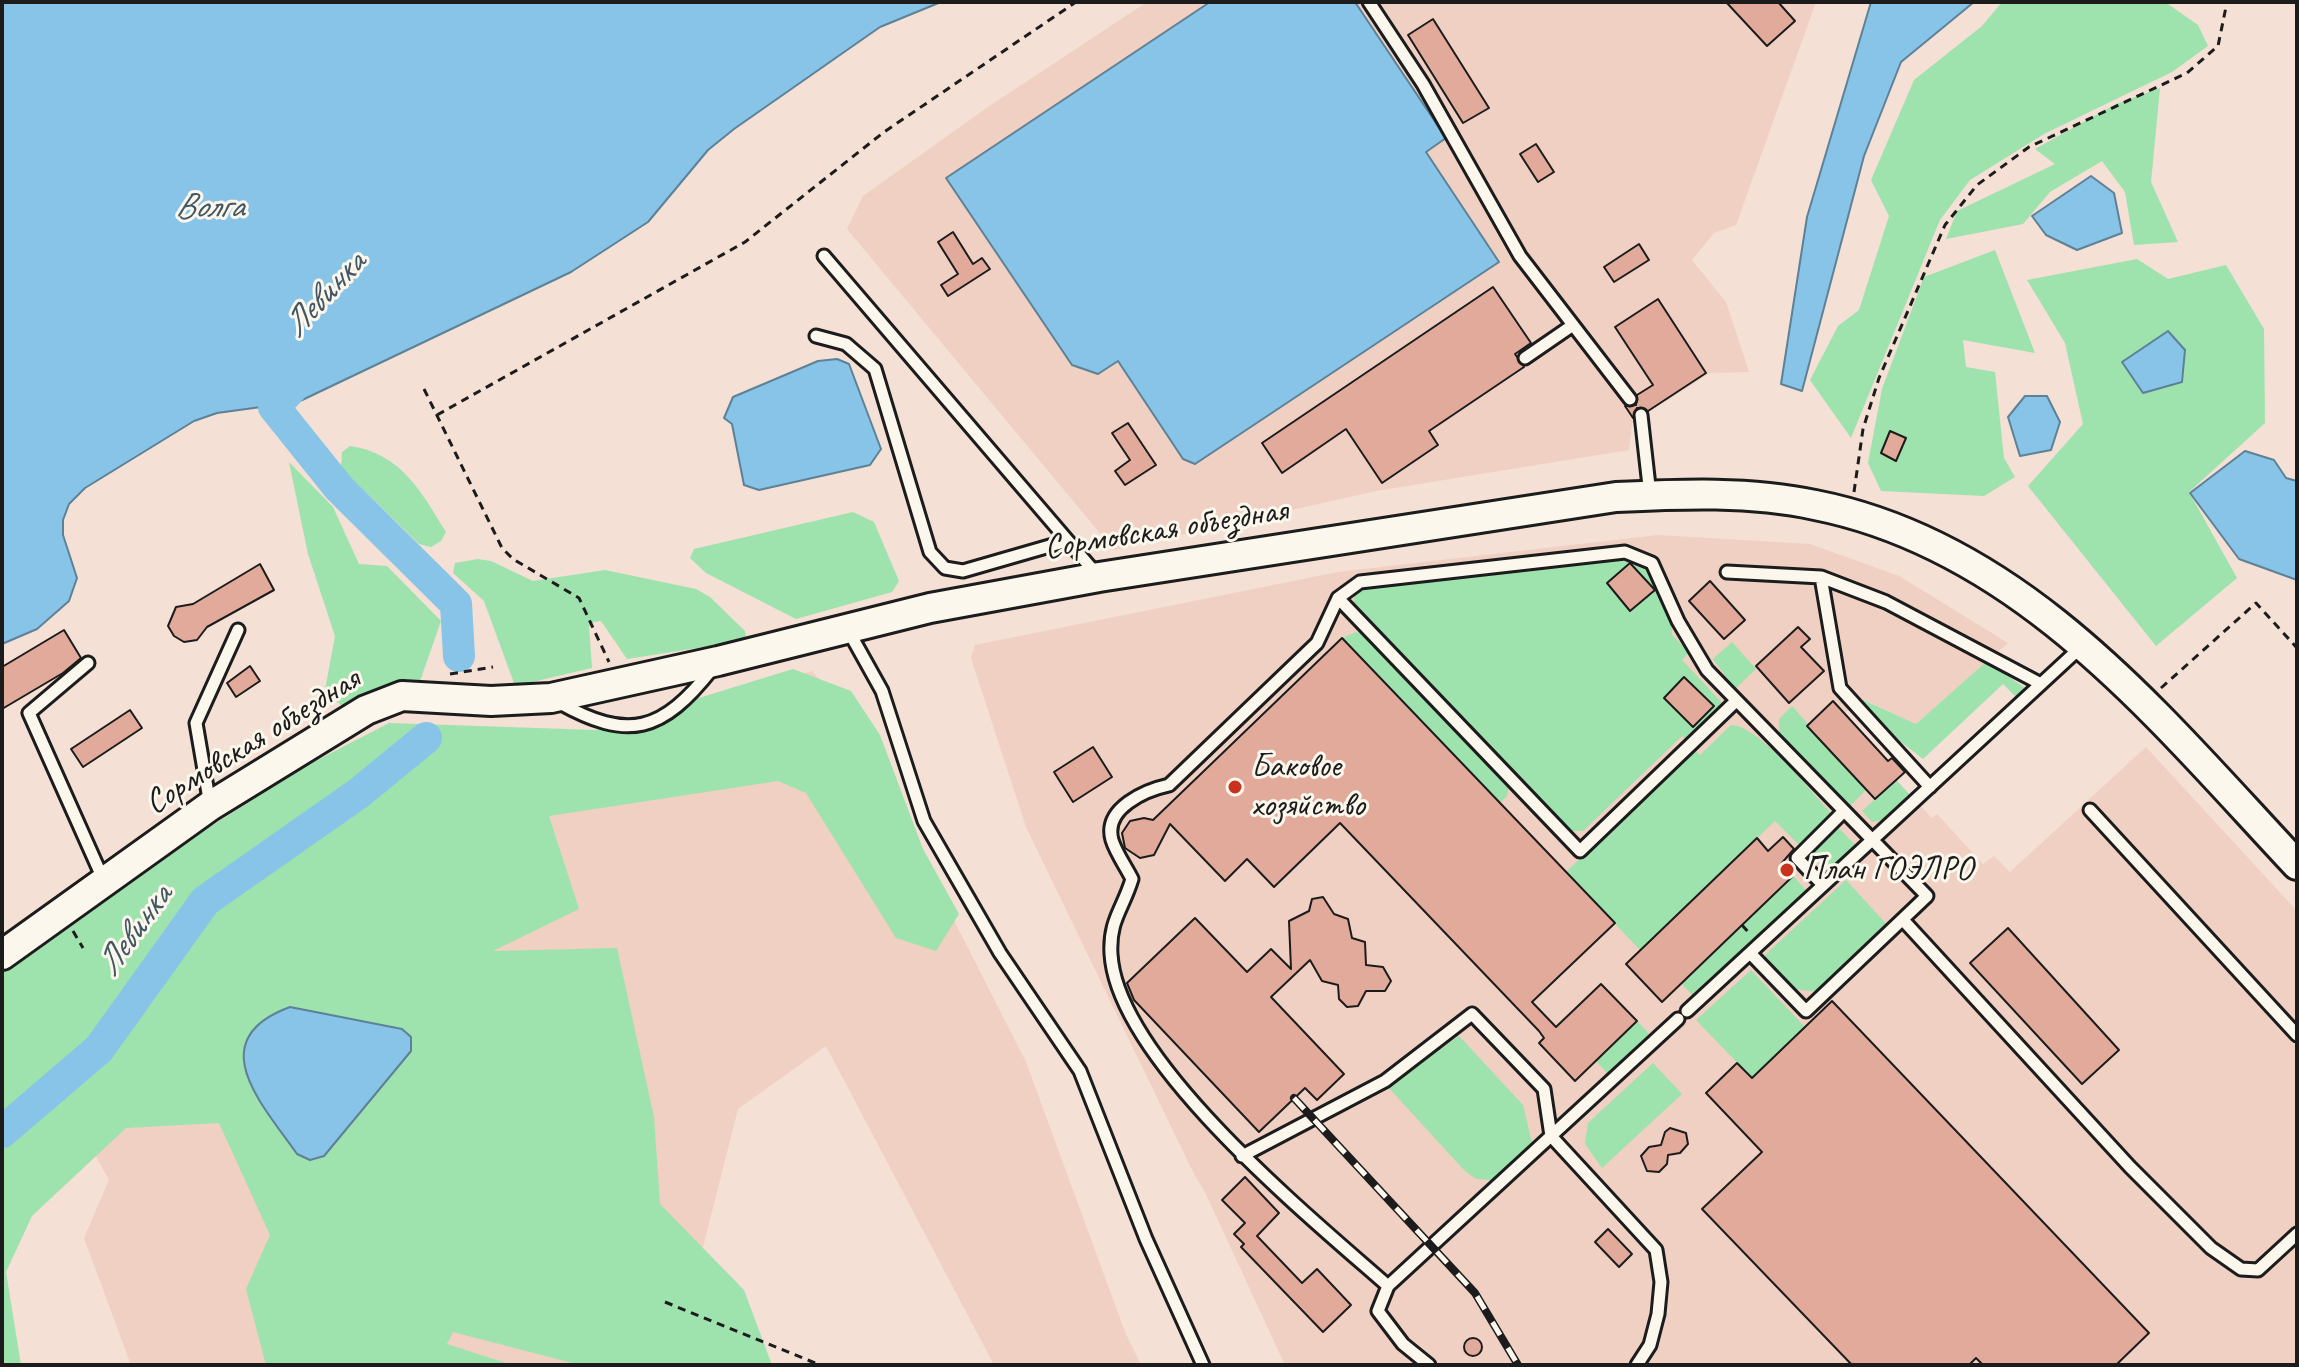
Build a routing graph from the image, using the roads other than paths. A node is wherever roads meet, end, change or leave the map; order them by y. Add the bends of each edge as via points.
1 (1369, 2) edge
2 (824, 256) dead end
3 (1573, 325) junction
4 (816, 336) dead end
5 (1525, 358) dead end
6 (1630, 399) dead end
7 (1641, 415) dead end
8 (1650, 495) junction
9 (1067, 541) junction
10 (1727, 572) dead end
11 (1099, 577) junction
12 (1821, 577) junction
13 (1338, 598) junction
14 (847, 627) junction
15 (238, 630) dead end
16 (2085, 644) junction
17 (718, 661) junction
18 (88, 663) dead end
19 (2041, 684) junction
20 (551, 698) junction
21 (1736, 701) junction
22 (1930, 787) junction
23 (210, 806) junction
24 (2090, 810) dead end
25 (1844, 811) junction
26 (1872, 840) junction
27 (2297, 865) edge
28 (105, 881) junction
29 (1823, 885) junction
30 (1904, 921) junction
31 (1750, 953) junction
32 (2, 955) edge
33 (2297, 1035) edge
34 (1551, 1136) junction
35 (1242, 1156) junction
36 (2297, 1234) edge
37 (1388, 1286) junction
38 (1203, 1365) edge
39 (1429, 1365) edge
40 (1637, 1365) edge

1 - 3 lane via 1423,84 1520,256
2 - 9 lane
3 - 5 lane
3 - 6 lane
4 - 9 lane via 846,344 875,369 930,552 945,568 963,571
7 - 8 lane
8 - 11 street, Сормовская объездная
8 - 16 street, Сормовская объездная via 1815,504 1887,524 2007,586
9 - 11 lane
10 - 12 lane
11 - 14 street, Сормовская объездная
12 - 19 lane via 1886,602
12 - 22 lane via 1840,688
13 - 21 lane via 1360,582 1625,552 1652,563 1707,670
13 - 21 lane via 1580,851
13 - 35 lane via 1317,643 1169,785 1141,792 1111,826 1112,840 1132,879 1112,923 1117,987 1133,1020 1172,1074
14 - 17 street, Сормовская объездная
14 - 38 lane via 882,691 924,821 1000,953 1080,1071
15 - 23 lane via 196,723
16 - 19 lane
16 - 27 street, Сормовская объездная
17 - 20 street, Сормовская объездная
17 - 20 lane via 687,702 638,729 593,722
18 - 28 lane via 29,713
19 - 22 lane
20 - 23 street, Сормовская объездная via 402,696 366,710
21 - 25 lane
22 - 26 lane
23 - 28 street, Сормовская объездная
24 - 33 lane
25 - 26 lane
25 - 29 lane via 1797,858
26 - 29 lane
26 - 30 lane via 1927,896
28 - 32 street, Сормовская объездная
29 - 31 lane
30 - 31 lane via 1806,1011
30 - 36 lane via 2211,1248 2241,1269 2258,1270
31 - 34 lane
34 - 35 lane via 1544,1089 1472,1014 1385,1081
34 - 37 lane
34 - 40 lane via 1656,1250 1658,1314 1650,1345
35 - 37 lane
37 - 39 lane via 1378,1311 1403,1344

